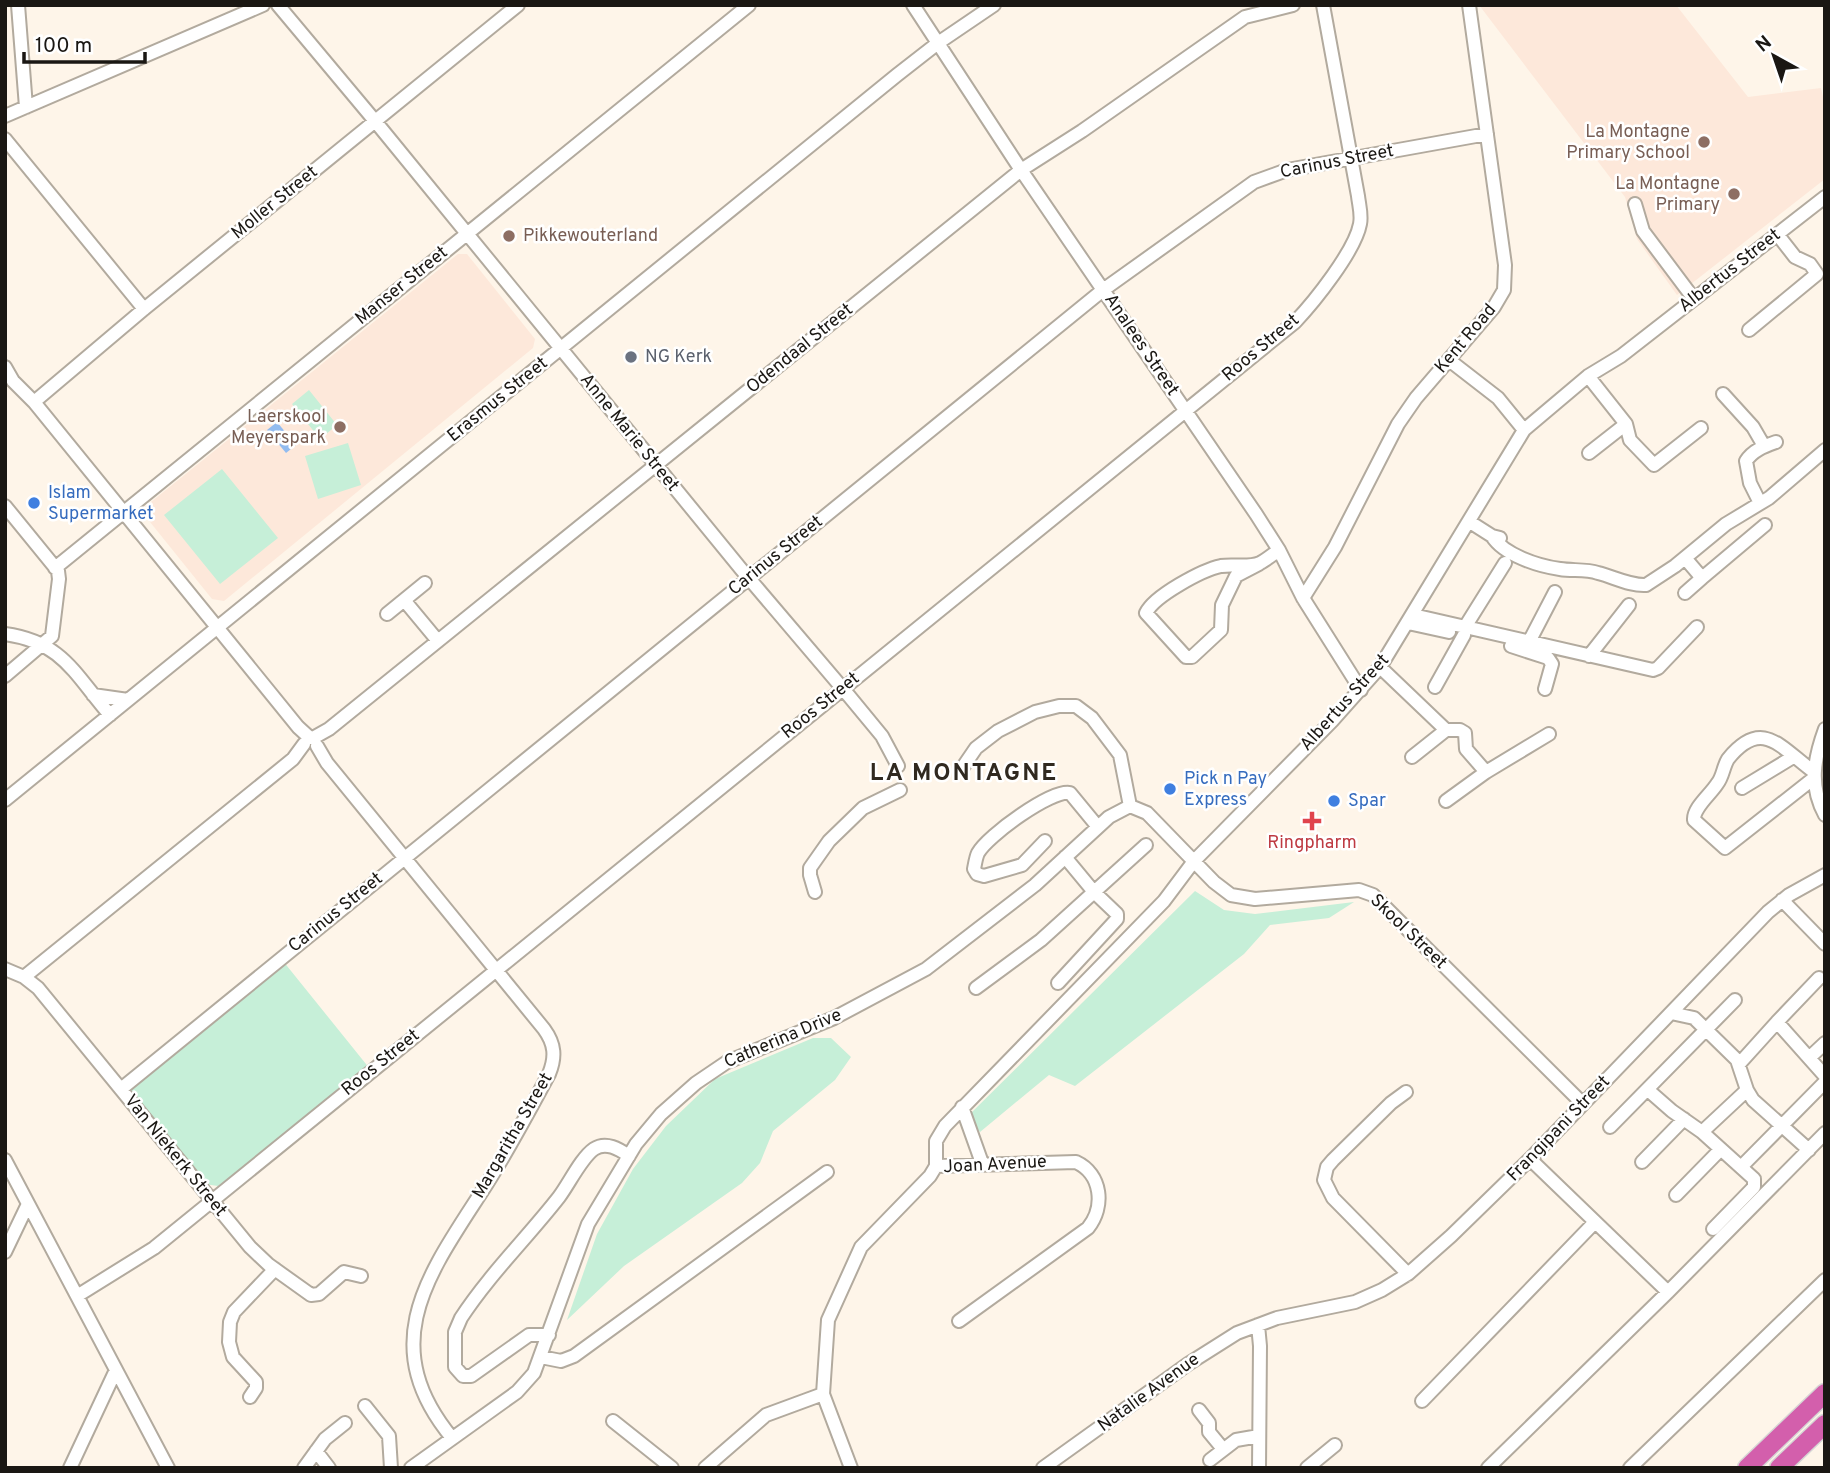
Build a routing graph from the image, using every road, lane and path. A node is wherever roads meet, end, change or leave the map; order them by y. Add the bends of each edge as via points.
1 (18, 5) edge
2 (263, 5) edge
3 (278, 5) edge
4 (518, 5) edge
5 (748, 5) edge
6 (913, 5) edge
7 (994, 5) edge
8 (1293, 5) edge
9 (1323, 5) edge
10 (1469, 5) edge
11 (938, 43) junction
12 (26, 107) junction
13 (5, 116) edge
14 (375, 121) junction
15 (1487, 134) junction
16 (5, 139) edge
17 (1350, 158) junction
18 (1021, 170) junction
19 (1825, 197) edge
20 (1635, 204) dead end
21 (466, 233) junction
22 (1777, 234) junction
23 (1103, 290) junction
24 (1694, 299) junction
25 (144, 309) junction
26 (1749, 330) dead end
27 (561, 350) junction
28 (1449, 360) junction
29 (5, 366) edge
30 (1588, 376) junction
31 (9, 378) edge
32 (1723, 394) dead end
33 (34, 402) junction
34 (1185, 410) junction
35 (1626, 424) junction
36 (1701, 428) dead end
37 (1524, 430) junction
38 (1825, 450) edge
39 (1589, 453) dead end
40 (656, 466) junction
41 (1760, 503) junction
42 (5, 506) edge
43 (123, 513) junction
44 (1470, 522) junction
45 (1765, 525) dead end
46 (1279, 550) junction
47 (1685, 558) junction
48 (1504, 563) dead end
49 (1259, 564) junction
50 (55, 568) junction
51 (749, 578) junction
52 (1702, 578) junction
53 (425, 583) dead end
54 (1556, 592) dead end
55 (1685, 593) dead end
56 (1303, 598) junction
57 (404, 600) junction
58 (1629, 605) dead end
59 (387, 614) dead end
60 (1411, 619) junction
61 (1697, 627) dead end
62 (217, 628) junction
63 (1465, 631) junction
64 (5, 634) edge
65 (438, 641) junction
66 (1529, 642) junction
67 (44, 645) junction
68 (1589, 656) junction
69 (1380, 667) junction
70 (5, 676) edge
71 (1435, 687) dead end
72 (844, 688) junction
73 (1545, 689) dead end
74 (1361, 690) junction
75 (93, 695) junction
76 (128, 700) junction
77 (110, 715) junction
78 (1825, 729) edge
79 (1446, 730) junction
80 (1549, 734) dead end
81 (311, 744) junction
82 (1412, 757) dead end
83 (1793, 757) junction
84 (898, 765) dead end
85 (963, 767) dead end
86 (1486, 772) junction
87 (1814, 775) junction
88 (1742, 788) dead end
89 (901, 790) dead end
90 (5, 800) edge
91 (1446, 801) dead end
92 (1130, 806) junction
93 (1825, 815) edge
94 (1098, 827) junction
95 (1045, 842) dead end
96 (1146, 845) dead end
97 (1065, 857) junction
98 (404, 858) junction
99 (1194, 861) junction
100 (1022, 865) junction
101 (1825, 875) edge
102 (1039, 882) junction
103 (814, 892) dead end
104 (1094, 892) junction
105 (1782, 900) junction
106 (1825, 944) edge
107 (5, 969) edge
108 (495, 970) junction
109 (24, 977) junction
110 (1819, 978) dead end
111 (1058, 983) dead end
112 (976, 988) dead end
113 (1691, 992) junction
114 (1735, 1000) dead end
115 (1671, 1013) junction
116 (1694, 1018) junction
117 (1777, 1022) junction
118 (1707, 1030) junction
119 (1825, 1043) edge
120 (1810, 1058) junction
121 (1740, 1063) junction
122 (1825, 1076) edge
123 (1825, 1082) edge
124 (121, 1088) junction
125 (1648, 1090) junction
126 (1747, 1090) junction
127 (1406, 1092) dead end
128 (1583, 1103) junction
129 (962, 1107) junction
130 (1684, 1119) junction
131 (1782, 1125) junction
132 (1610, 1127) dead end
133 (1703, 1132) junction
134 (1825, 1133) edge
135 (1721, 1149) junction
136 (1809, 1150) junction
137 (629, 1156) junction
138 (1530, 1159) junction
139 (5, 1160) edge
140 (1642, 1162) dead end
141 (982, 1163) junction
142 (936, 1166) junction
143 (1741, 1167) junction
144 (827, 1172) dead end
145 (1676, 1195) dead end
146 (212, 1201) junction
147 (28, 1204) junction
148 (1595, 1222) junction
149 (1713, 1229) dead end
150 (5, 1252) edge
151 (275, 1269) junction
152 (1408, 1273) junction
153 (361, 1276) dead end
154 (1825, 1280) edge
155 (1668, 1292) junction
156 (77, 1296) junction
157 (959, 1321) dead end
158 (1258, 1325) junction
159 (549, 1335) junction
160 (541, 1357) junction
161 (116, 1370) junction
162 (1825, 1393) edge
163 (823, 1394) junction
164 (250, 1397) dead end
165 (1422, 1401) dead end
166 (365, 1406) dead end
167 (1199, 1410) dead end
168 (613, 1421) dead end
169 (345, 1423) dead end
170 (1825, 1424) edge
171 (1259, 1436) junction
172 (1825, 1437) edge
173 (452, 1438) junction
174 (1335, 1445) dead end
175 (1223, 1449) junction
176 (316, 1451) junction
177 (1210, 1460) dead end
178 (70, 1468) edge
179 (169, 1468) edge
180 (304, 1468) edge
181 (329, 1468) edge
182 (391, 1468) edge
183 (411, 1468) edge
184 (673, 1468) edge
185 (705, 1468) edge
186 (851, 1468) edge
187 (1043, 1468) edge
188 (1259, 1468) edge
189 (1307, 1468) edge
190 (1488, 1468) edge
191 (1630, 1468) edge
192 (1747, 1468) edge
193 (1779, 1468) edge
194 (1792, 1468) edge

1 - 12 street
2 - 12 street
3 - 14 street, Anne Marie Street
4 - 14 street, Moller Street
5 - 21 street, Manser Street
6 - 11 street, Analees Street
7 - 11 street, Erasmus Street
8 - 18 street, Odendaal Street via 1245,17
9 - 17 street, Roos Street
10 - 15 street, Kent Road
11 - 18 street, Analees Street
11 - 27 street, Erasmus Street
12 - 13 street
14 - 21 street, Anne Marie Street
14 - 25 street, Moller Street
15 - 17 street, Carinus Street
15 - 28 street, Kent Road via 1505,265 1504,290
16 - 25 street
17 - 23 street, Carinus Street via 1287,170 1254,182
17 - 34 street, Roos Street via 1360,215 1354,242 1295,322
18 - 23 street, Analees Street
18 - 40 street, Odendaal Street
19 - 22 street, Albertus Street
20 - 24 street via 1643,232
21 - 27 street, Anne Marie Street
21 - 43 street, Manser Street
22 - 24 street, Albertus Street
22 - 26 street via 1795,257 1810,264 1817,274
23 - 34 street, Analees Street
23 - 51 street, Carinus Street
24 - 30 street, Albertus Street
25 - 33 street, Moller Street
27 - 40 street, Anne Marie Street
27 - 62 street, Erasmus Street
28 - 37 street via 1498,398
28 - 56 street, Kent Road via 1398,424 1335,547
29 - 31 street, Margaritha Street
30 - 35 street
30 - 37 street, Albertus Street
31 - 33 street, Margaritha Street
32 - 41 street via 1770,444 1751,455 1746,464
33 - 43 street, Margaritha Street
34 - 46 street, Analees Street
34 - 72 street, Roos Street
35 - 36 street via 1630,440 1654,465
35 - 39 street
37 - 44 street, Albertus Street
38 - 41 street
40 - 51 street, Anne Marie Street
40 - 65 street, Odendaal Street
41 - 47 street
42 - 50 street
43 - 50 street, Manser Street
43 - 62 street, Margaritha Street
44 - 47 street via 1518,548 1526,558 1642,586
44 - 60 street, Albertus Street
45 - 52 street
46 - 49 street
46 - 56 street, Analees Street
47 - 52 street
48 - 63 street
49 - 49 street via 1218,567 1198,575 1146,613 1186,657 1192,657 1221,630 1222,606 1236,576
50 - 67 street via 59,579 53,634
51 - 72 street, Anne Marie Street
51 - 98 street, Carinus Street
52 - 55 street
53 - 57 street
54 - 66 street
56 - 74 street, Analees Street
57 - 59 street
57 - 65 street
58 - 68 street
60 - 63 street
60 - 69 street, Albertus Street
61 - 68 street via 1655,670
62 - 76 street, Erasmus Street
62 - 81 street, Margaritha Street
63 - 66 street
63 - 71 street
63 - 73 street via 1549,658 1552,664
64 - 67 street
65 - 81 street, Odendaal Street
66 - 68 street
67 - 70 street
67 - 75 street via 60,655
69 - 74 street, Albertus Street
69 - 79 street
72 - 84 street, Anne Marie Street via 882,736
72 - 108 street, Roos Street
74 - 99 street, Albertus Street
75 - 76 street
75 - 77 street
76 - 77 street, Erasmus Street
77 - 90 street, Erasmus Street
78 - 87 street
79 - 82 street
79 - 86 street via 1465,733 1466,749
80 - 86 street
81 - 98 street, Margaritha Street
81 - 109 street, Odendaal Street
83 - 87 street
83 - 87 street via 1768,738 1748,740 1726,762 1720,782 1694,820 1725,848
83 - 88 street
85 - 92 street via 976,748 998,731 1035,712 1076,706 1092,718 1120,755
86 - 91 street
87 - 93 street
89 - 103 street via 863,808 829,841 810,868
92 - 94 street, Catherina Drive via 1116,811
92 - 99 street via 1147,813
94 - 97 street, Catherina Drive
94 - 100 street via 1070,793 1038,803 981,848 974,869 984,876
95 - 100 street
96 - 104 street
97 - 102 street, Catherina Drive
97 - 104 street
98 - 108 street, Margaritha Street
98 - 124 street, Carinus Street
99 - 128 street, Skool Street via 1237,897 1359,890 1373,895
99 - 129 street, Albertus Street via 1164,901
100 - 102 street
101 - 105 street, Frangipani Street
102 - 137 street, Catherina Drive via 917,974 834,1018 709,1073 661,1114
104 - 111 street via 1117,919
104 - 112 street via 1041,940
105 - 106 street
105 - 113 street, Frangipani Street
107 - 109 street, Van Niekerk Street
108 - 146 street, Roos Street
108 - 173 street, Margaritha Street via 548,1035 554,1059 510,1145 441,1256 417,1313 414,1340 420,1388
109 - 124 street, Van Niekerk Street
110 - 117 street
113 - 115 street, Frangipani Street
113 - 116 street
114 - 118 street
115 - 116 street
115 - 128 street, Frangipani Street
116 - 118 street
117 - 120 street
117 - 121 street
118 - 121 street
118 - 125 street
119 - 120 street
120 - 122 street
121 - 126 street
123 - 131 street
124 - 146 street, Van Niekerk Street
125 - 130 street
125 - 132 street
126 - 131 street
126 - 133 street
127 - 152 street via 1333,1160 1324,1180 1333,1198
128 - 138 street, Frangipani Street
129 - 141 street
129 - 142 street, Albertus Street via 937,1137
130 - 133 street
130 - 140 street
131 - 136 street
131 - 143 street
133 - 135 street
134 - 136 street
135 - 143 street
135 - 145 street
136 - 155 street
137 - 159 street, Catherina Drive via 585,1230
137 - 159 street via 604,1146 587,1157 461,1318 455,1332 455,1367 463,1376 471,1376 529,1335
138 - 148 street
138 - 152 street, Frangipani Street
139 - 147 street
141 - 142 street, Joan Avenue
141 - 157 street, Joan Avenue via 1076,1162 1093,1176 1099,1206 1082,1233
142 - 163 street, Joan Avenue via 862,1245 852,1263 827,1322
143 - 149 street via 1754,1179 1754,1187
144 - 160 street via 568,1359 558,1362
146 - 151 street, Van Niekerk Street
146 - 156 street, Roos Street via 154,1248
147 - 150 street
147 - 156 street
148 - 155 street
148 - 165 street
151 - 153 street, Van Niekerk Street via 314,1296 344,1272
151 - 164 street via 231,1316 230,1351 256,1382
152 - 158 street, Frangipani Street via 1355,1302
154 - 191 street
155 - 190 street
156 - 161 street
158 - 171 street
158 - 187 street, Natalie Avenue via 1196,1358
159 - 160 street, Catherina Drive
160 - 173 street, Catherina Drive via 525,1385
161 - 178 street
161 - 179 street
162 - 192 highway
163 - 185 street via 766,1415
163 - 186 street, Joan Avenue
166 - 182 street via 389,1436
167 - 175 street
168 - 184 street
169 - 176 street
170 - 193 highway
171 - 175 street via 1236,1440
171 - 188 street
172 - 194 highway
173 - 183 street, Catherina Drive
174 - 189 street
175 - 177 street
176 - 180 street
176 - 181 street

